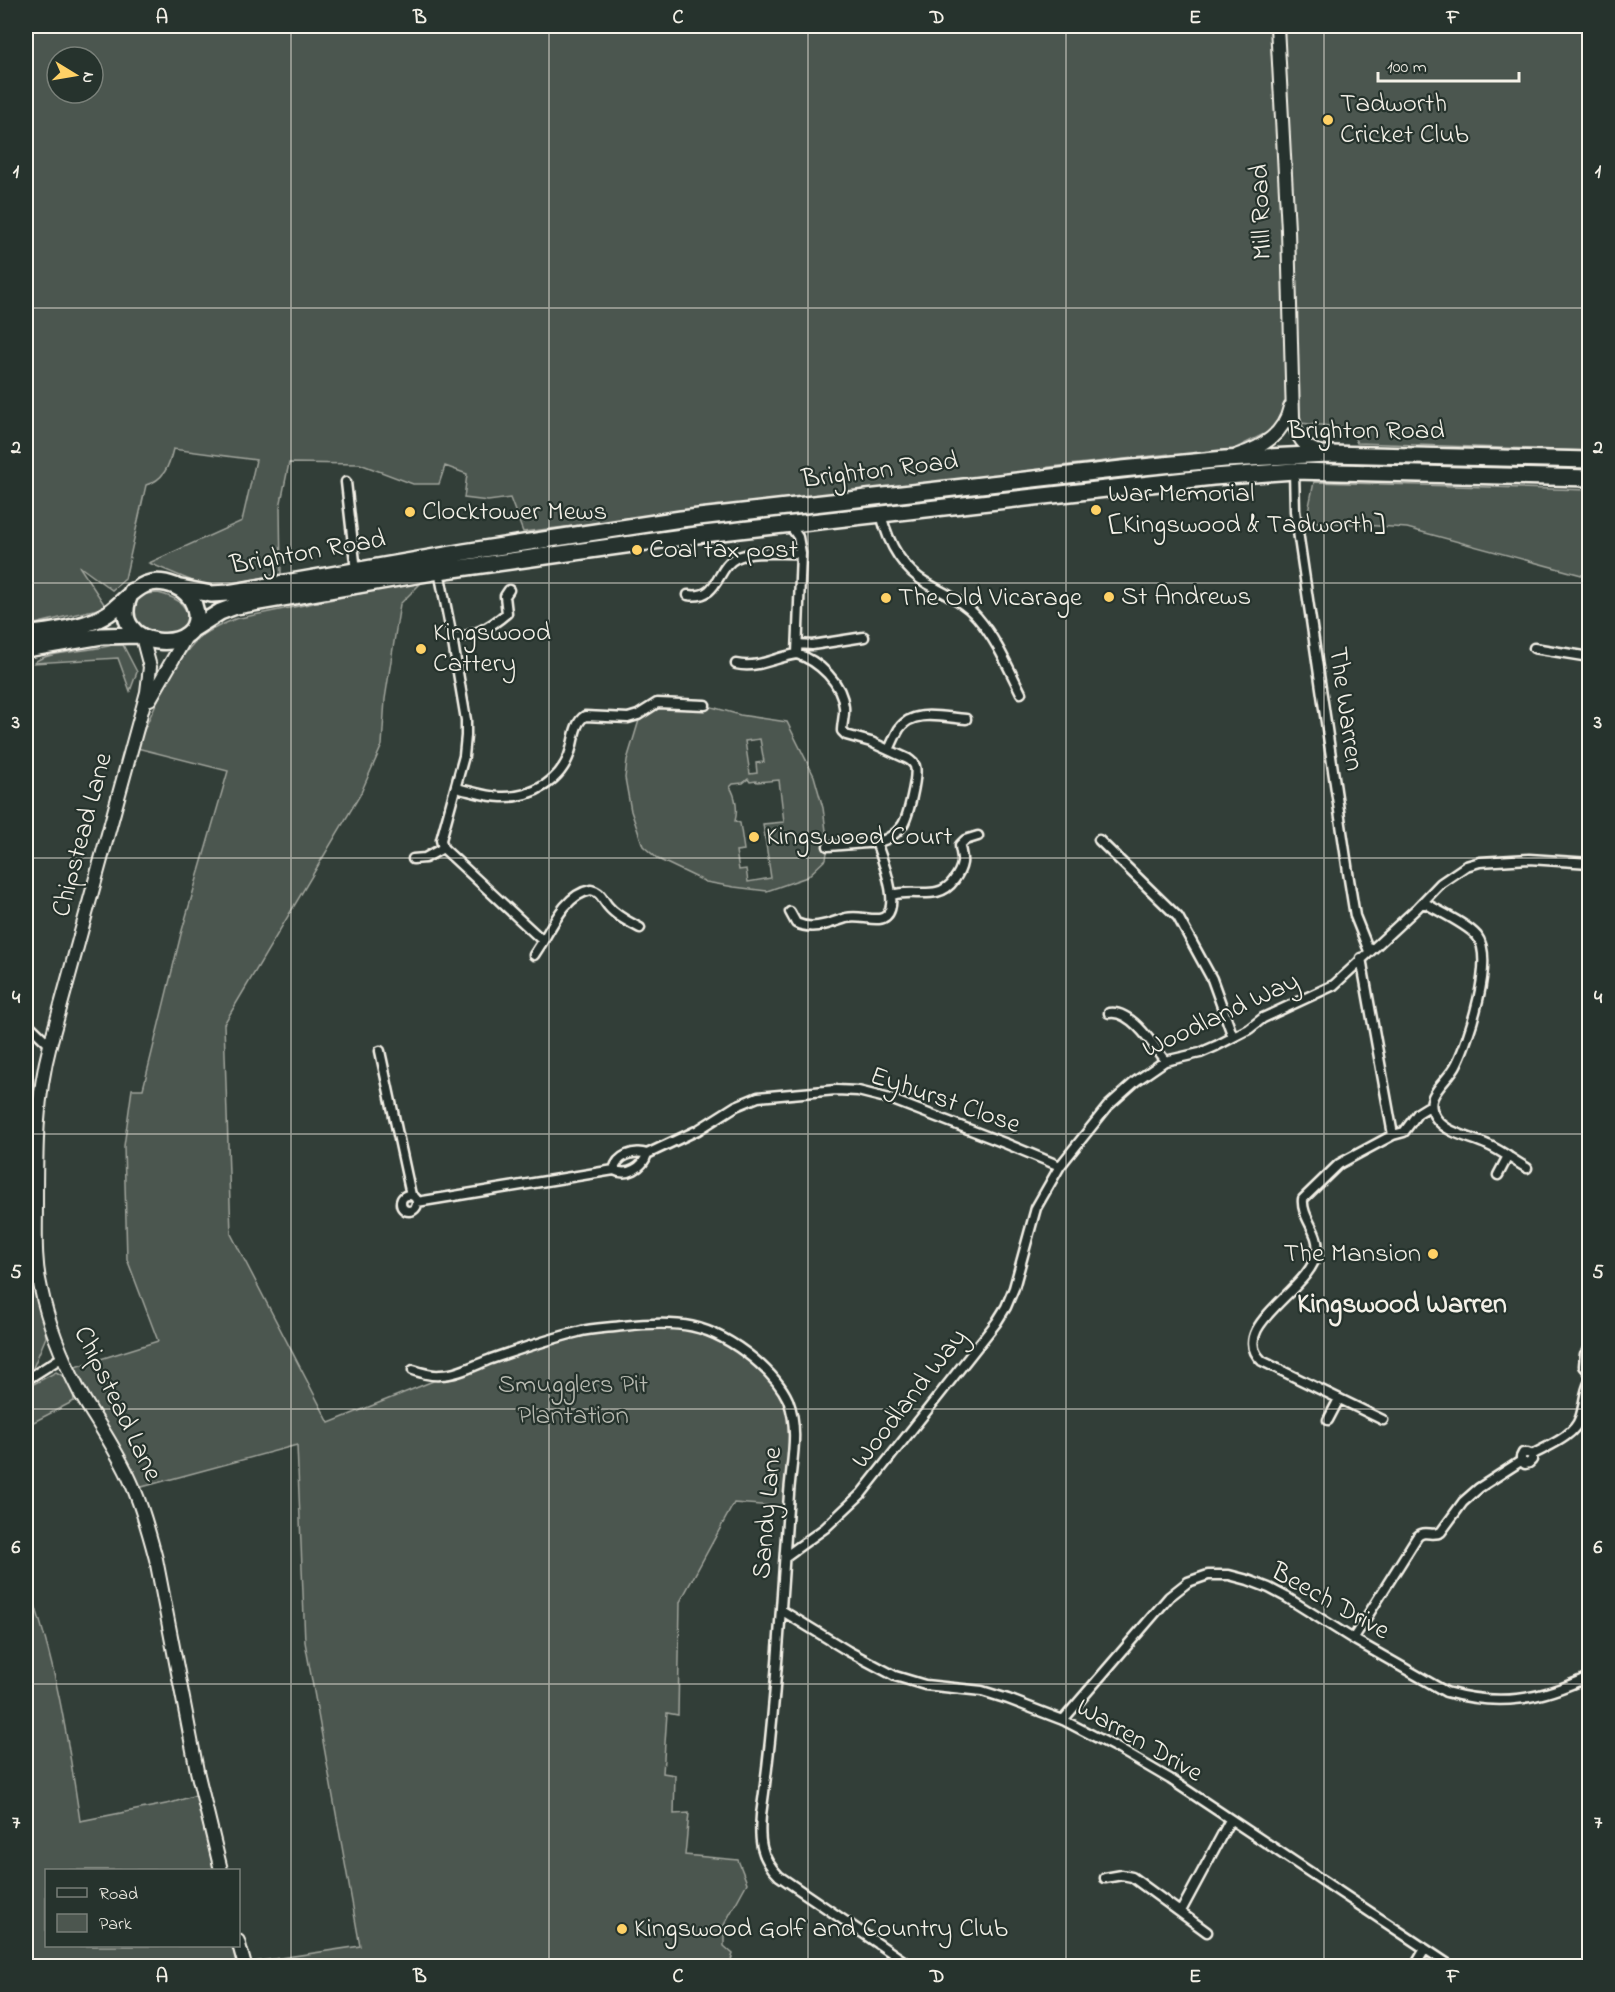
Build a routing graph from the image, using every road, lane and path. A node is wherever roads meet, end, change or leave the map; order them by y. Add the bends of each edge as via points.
1 (1277, 26) edge
2 (1292, 397) junction
3 (1328, 454) junction
4 (1225, 459) junction
5 (1590, 460) edge
6 (1294, 471) junction
7 (1590, 478) edge
8 (346, 482) dead end
9 (881, 514) junction
10 (789, 524) junction
11 (801, 553) junction
12 (356, 571) junction
13 (439, 571) junction
14 (181, 588) junction
15 (509, 590) dead end
16 (132, 591) junction
17 (688, 596) dead end
18 (190, 632) junction
19 (26, 635) edge
20 (140, 636) junction
21 (452, 636) junction
22 (864, 637) dead end
23 (1533, 648) dead end
24 (26, 649) edge
25 (797, 649) junction
26 (1590, 657) edge
27 (736, 664) dead end
28 (1021, 693) dead end
29 (705, 705) dead end
30 (142, 712) junction
31 (966, 719) dead end
32 (889, 750) junction
33 (456, 788) junction
34 (978, 836) dead end
35 (1099, 840) dead end
36 (876, 842) junction
37 (828, 846) dead end
38 (443, 848) junction
39 (413, 859) dead end
40 (1590, 862) edge
41 (892, 895) junction
42 (1423, 902) junction
43 (790, 912) dead end
44 (640, 928) dead end
45 (543, 940) junction
46 (1369, 951) junction
47 (534, 955) dead end
48 (1361, 958) junction
49 (1109, 1013) dead end
50 (26, 1022) edge
51 (1233, 1037) junction
52 (50, 1045) junction
53 (380, 1051) dead end
54 (1165, 1061) junction
55 (1431, 1105) junction
56 (1393, 1135) junction
57 (647, 1154) junction
58 (1508, 1156) junction
59 (1060, 1166) junction
60 (1527, 1168) dead end
61 (614, 1170) junction
62 (1498, 1175) dead end
63 (1590, 1349) edge
64 (64, 1356) junction
65 (413, 1370) dead end
66 (1590, 1373) edge
67 (26, 1380) edge
68 (1590, 1381) edge
69 (1338, 1399) junction
70 (1328, 1420) dead end
71 (1383, 1420) dead end
72 (786, 1556) junction
73 (781, 1610) junction
74 (1353, 1639) junction
75 (1590, 1676) edge
76 (1063, 1720) junction
77 (1230, 1820) junction
78 (221, 1869) edge
79 (1105, 1878) dead end
80 (1181, 1911) junction
81 (1207, 1932) dead end
82 (240, 1947) edge
83 (1425, 1949) junction
84 (245, 1966) edge
85 (911, 1966) edge
86 (1415, 1966) edge
87 (1451, 1966) edge

1 - 2 street, Mill Road
2 - 3 street, Mill Road via 1295,426 1302,443
2 - 4 street, Mill Road via 1286,422 1279,432 1259,447
3 - 4 highway, Brighton Road
3 - 5 highway, Brighton Road
4 - 12 highway, Brighton Road via 681,519
6 - 7 highway, Brighton Road
6 - 9 highway, Brighton Road
6 - 46 street, The Warren via 1295,511 1352,897
8 - 12 street
9 - 10 highway, Brighton Road
9 - 28 street via 886,535 903,563 920,579 962,602 977,616
10 - 11 street via 798,537
10 - 13 highway, Brighton Road
11 - 17 street via 738,557 707,592
11 - 25 street
12 - 14 highway, Brighton Road via 228,593
13 - 18 highway, Brighton Road via 236,606
13 - 21 street
14 - 16 highway via 153,583
14 - 18 highway via 195,607
15 - 21 street via 505,596 507,613 492,626
16 - 19 highway via 108,614 88,623
16 - 20 highway via 127,614 130,625
18 - 20 highway via 168,642
18 - 30 street, Chipstead Lane
20 - 24 highway via 102,636
20 - 30 street, Chipstead Lane via 150,672
21 - 33 street via 466,720 464,756
22 - 25 street
23 - 26 street
25 - 27 street via 759,665
25 - 32 street via 827,672 840,692 844,706 842,731
29 - 33 street via 657,703 628,718 585,716 579,720 563,769 530,794 501,798
30 - 52 street, Chipstead Lane
31 - 32 street via 912,718 900,728
32 - 36 street via 912,762 916,770 905,821 892,836
33 - 38 street via 441,840
34 - 41 street via 960,845 961,867 947,888 932,893
35 - 51 street via 1178,916 1212,979
36 - 37 street
36 - 41 street
38 - 39 street via 425,858
38 - 45 street
40 - 42 street, Woodland Way via 1480,862 1452,874
41 - 43 street via 888,915 881,919 851,917 809,927 796,923
42 - 46 street, Woodland Way
42 - 55 street via 1478,938 1484,967 1478,1001 1457,1064 1438,1088
44 - 45 street via 615,913 596,891 587,890 562,909
45 - 47 street
46 - 48 street, Woodland Way
48 - 51 street, Woodland Way via 1334,985 1263,1018
48 - 56 street
49 - 54 street via 1117,1012 1130,1020
50 - 52 street
51 - 54 street, Woodland Way via 1209,1050
52 - 64 street, Chipstead Lane via 36,1131 37,1266 41,1290
53 - 61 street, Eyhurst Close via 414,1198
54 - 59 street, Woodland Way via 1108,1106
55 - 56 street via 1418,1113 1404,1132
55 - 58 street via 1443,1125
56 - 69 street via 1339,1164 1303,1199 1317,1240 1312,1267 1253,1334 1255,1354 1262,1361
57 - 59 street, Eyhurst Close via 758,1097 836,1090 890,1099
57 - 61 street, Eyhurst Close via 623,1157
57 - 61 street, Eyhurst Close via 643,1163 630,1172
58 - 60 street
58 - 62 street
59 - 72 street, Woodland Way via 1036,1208 1014,1288 996,1323 861,1494 825,1528
63 - 66 street via 1585,1354 1584,1366
64 - 67 street
64 - 78 street, Chipstead Lane via 131,1482 147,1527
65 - 72 street, Sandy Lane via 440,1376 453,1373 579,1331 659,1322 707,1330 743,1350 770,1373 793,1414 795,1439
68 - 74 street via 1574,1429 1532,1455 1529,1464 1521,1461 1479,1488 1441,1532 1417,1537
69 - 70 street
69 - 71 street
72 - 73 street, Sandy Lane
73 - 76 street, Warren Drive via 895,1676 982,1691
73 - 85 street, Sandy Lane via 760,1830 766,1861 793,1887
74 - 75 street, Beech Drive via 1446,1692 1463,1697 1520,1700 1563,1689
74 - 76 street, Beech Drive via 1269,1588 1229,1575 1208,1575 1188,1582 1169,1597
76 - 77 street, Warren Drive via 1170,1779
77 - 80 street
77 - 83 street, Warren Drive
79 - 80 street via 1132,1877
80 - 81 street
82 - 84 street
83 - 86 street
83 - 87 street, Warren Drive

